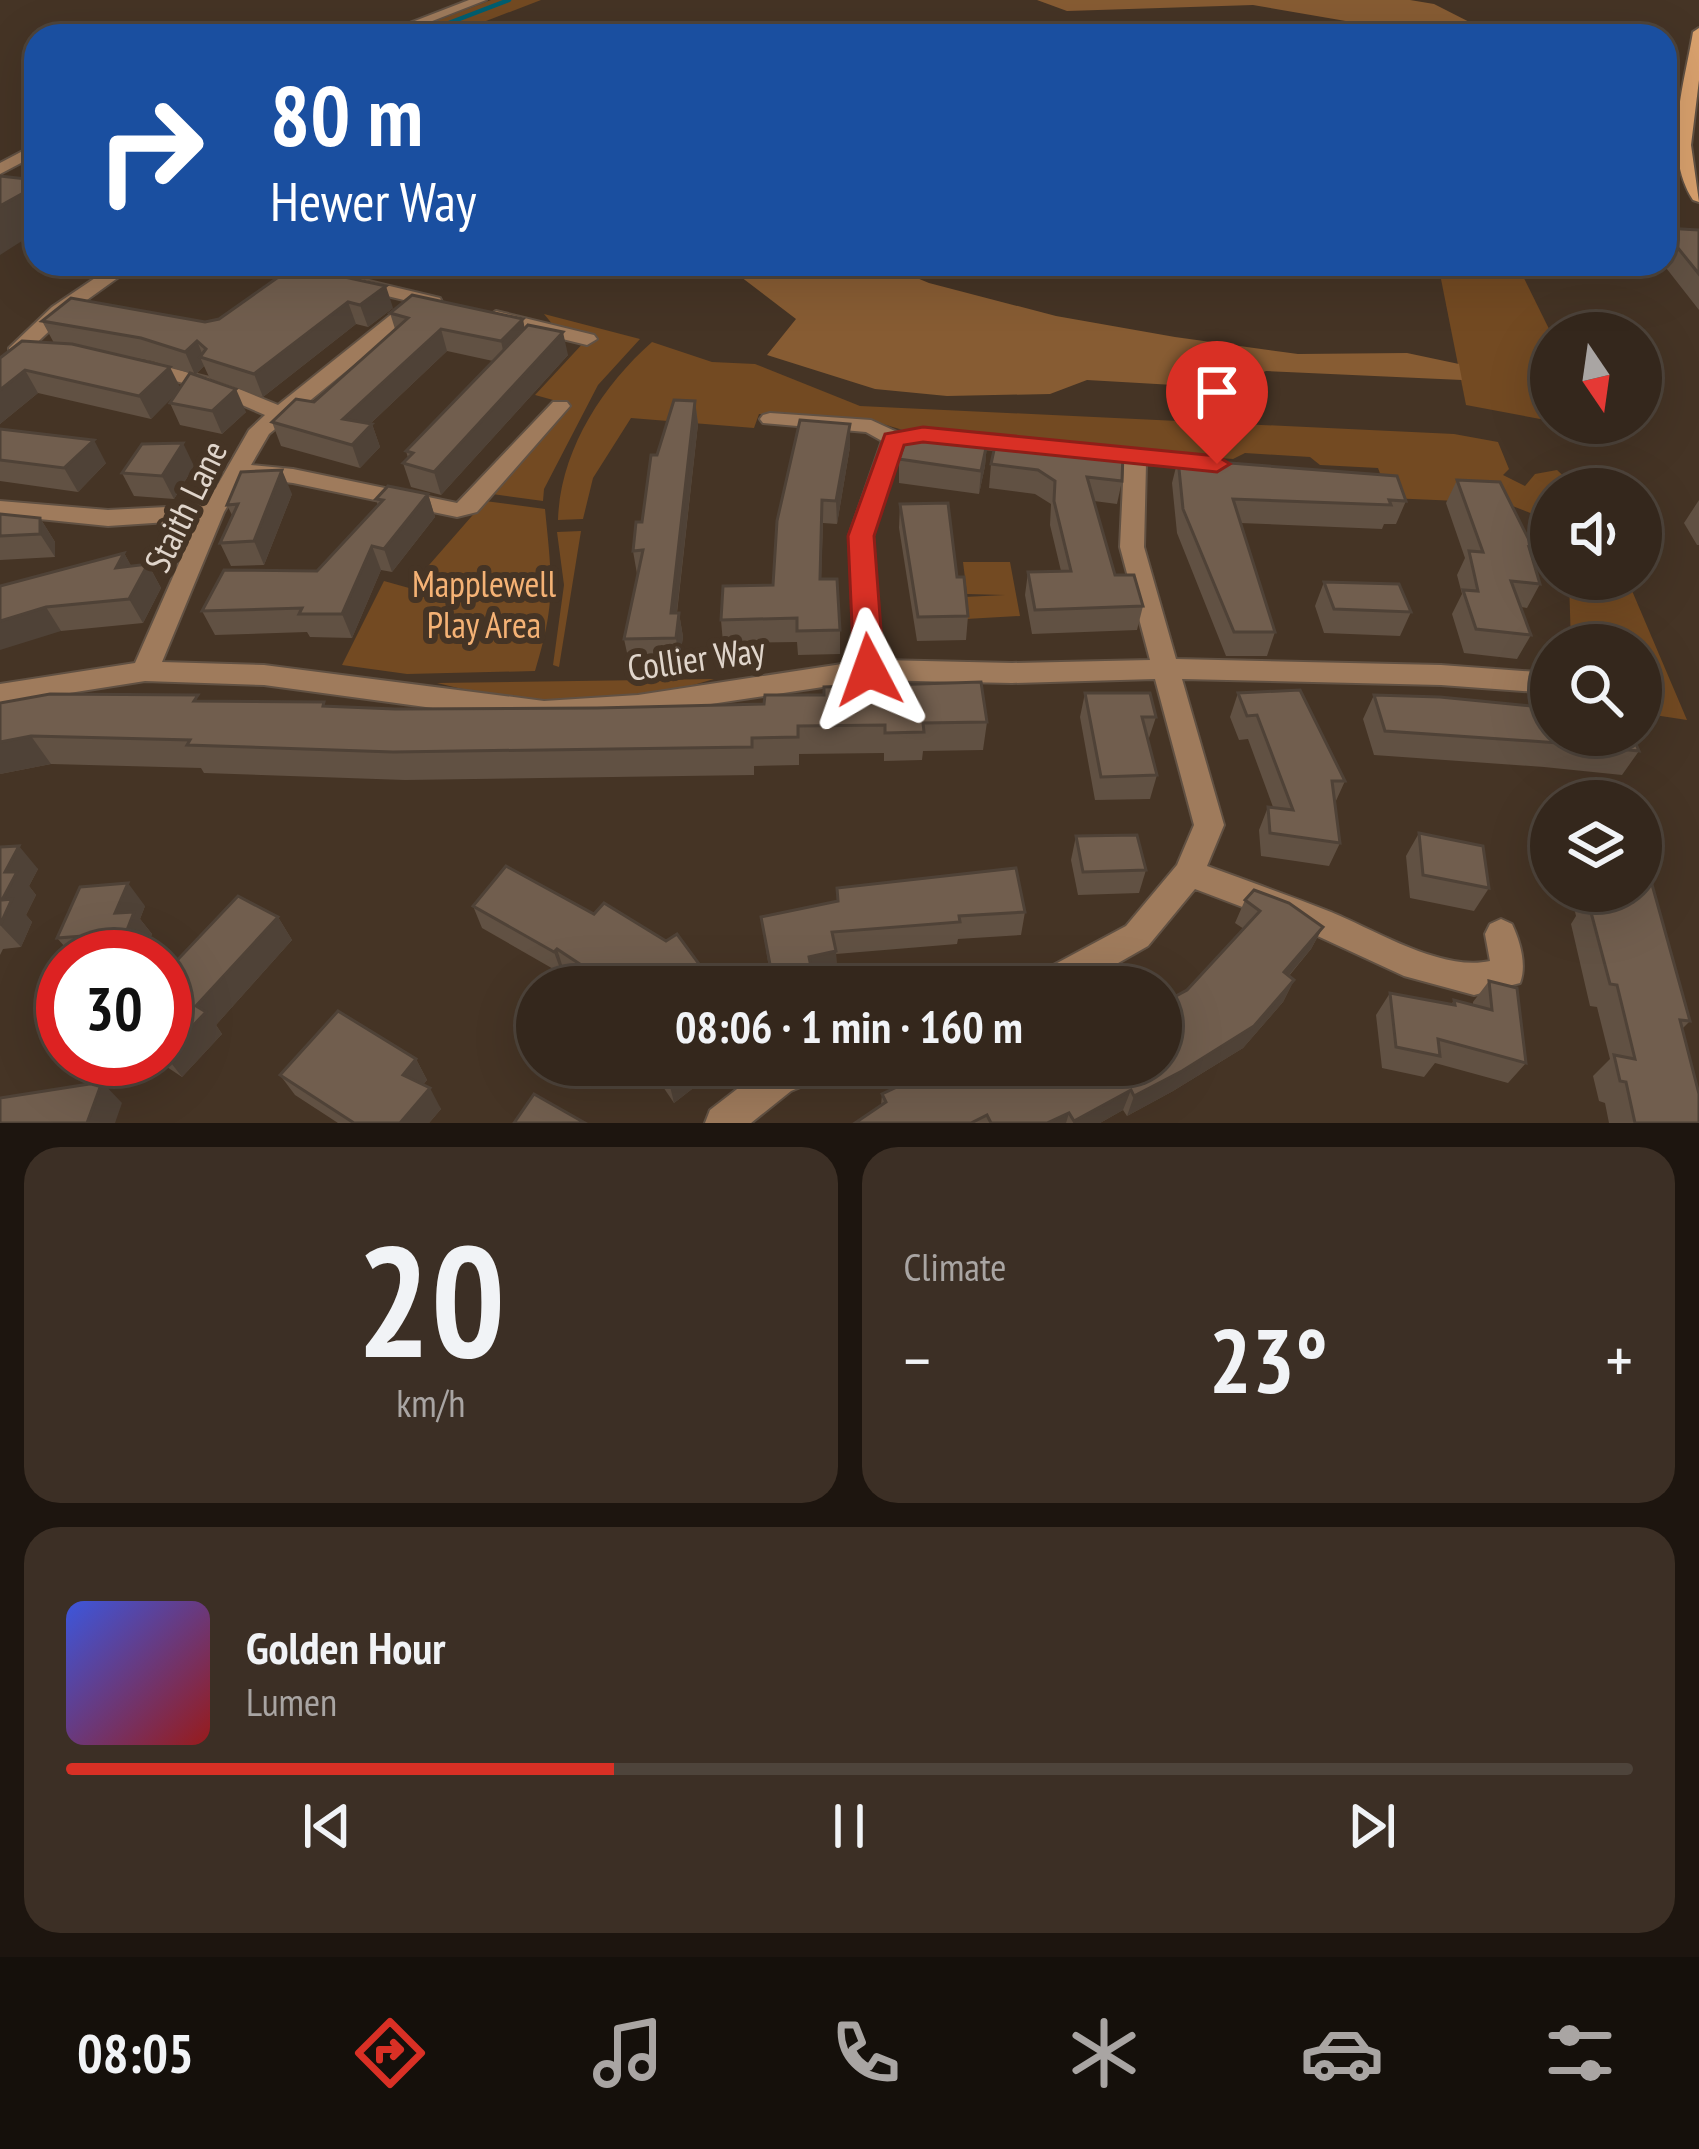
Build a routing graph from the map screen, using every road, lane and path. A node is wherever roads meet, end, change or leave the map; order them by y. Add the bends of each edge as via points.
1 (480, 0) edge
2 (415, 24) edge
3 (1699, 32) edge
4 (1699, 197) edge
5 (110, 276) edge
6 (328, 276) edge
7 (423, 299) junction
8 (587, 339) dead end
9 (45, 354) edge
10 (8, 357) edge
11 (122, 362) edge
12 (560, 406) dead end
13 (280, 414) junction
14 (770, 419) dead end
15 (893, 439) junction
16 (1135, 457) junction
17 (1226, 464) edge
18 (237, 471) junction
19 (0, 508) edge
20 (213, 512) junction
21 (1167, 669) junction
22 (869, 670) junction
23 (145, 671) junction
24 (1530, 681) edge
25 (0, 694) edge
26 (1190, 873) junction
27 (1501, 934) dead end
28 (1083, 966) edge
29 (769, 1086) edge
30 (723, 1123) edge

1 - 2 street
3 - 4 main road via 1683,145
5 - 10 street
6 - 7 street
7 - 8 street
7 - 13 street, Staith Lane
9 - 10 street
11 - 13 street via 210,384
12 - 18 street via 469,507 457,510
13 - 18 street, Staith Lane via 260,430
14 - 15 street via 871,426
15 - 16 street via 923,435
15 - 22 street via 861,536
16 - 17 street
16 - 21 street via 1132,547
18 - 20 street, Staith Lane
19 - 20 street via 108,518
20 - 23 street, Staith Lane
21 - 22 street, Collier Way
21 - 24 street, Collier Way
21 - 26 street via 1209,825
22 - 23 street, Collier Way via 544,712 264,675
23 - 25 street, Collier Way
26 - 27 street via 1404,961 1474,980 1508,972
26 - 28 street via 1137,936
29 - 30 street

